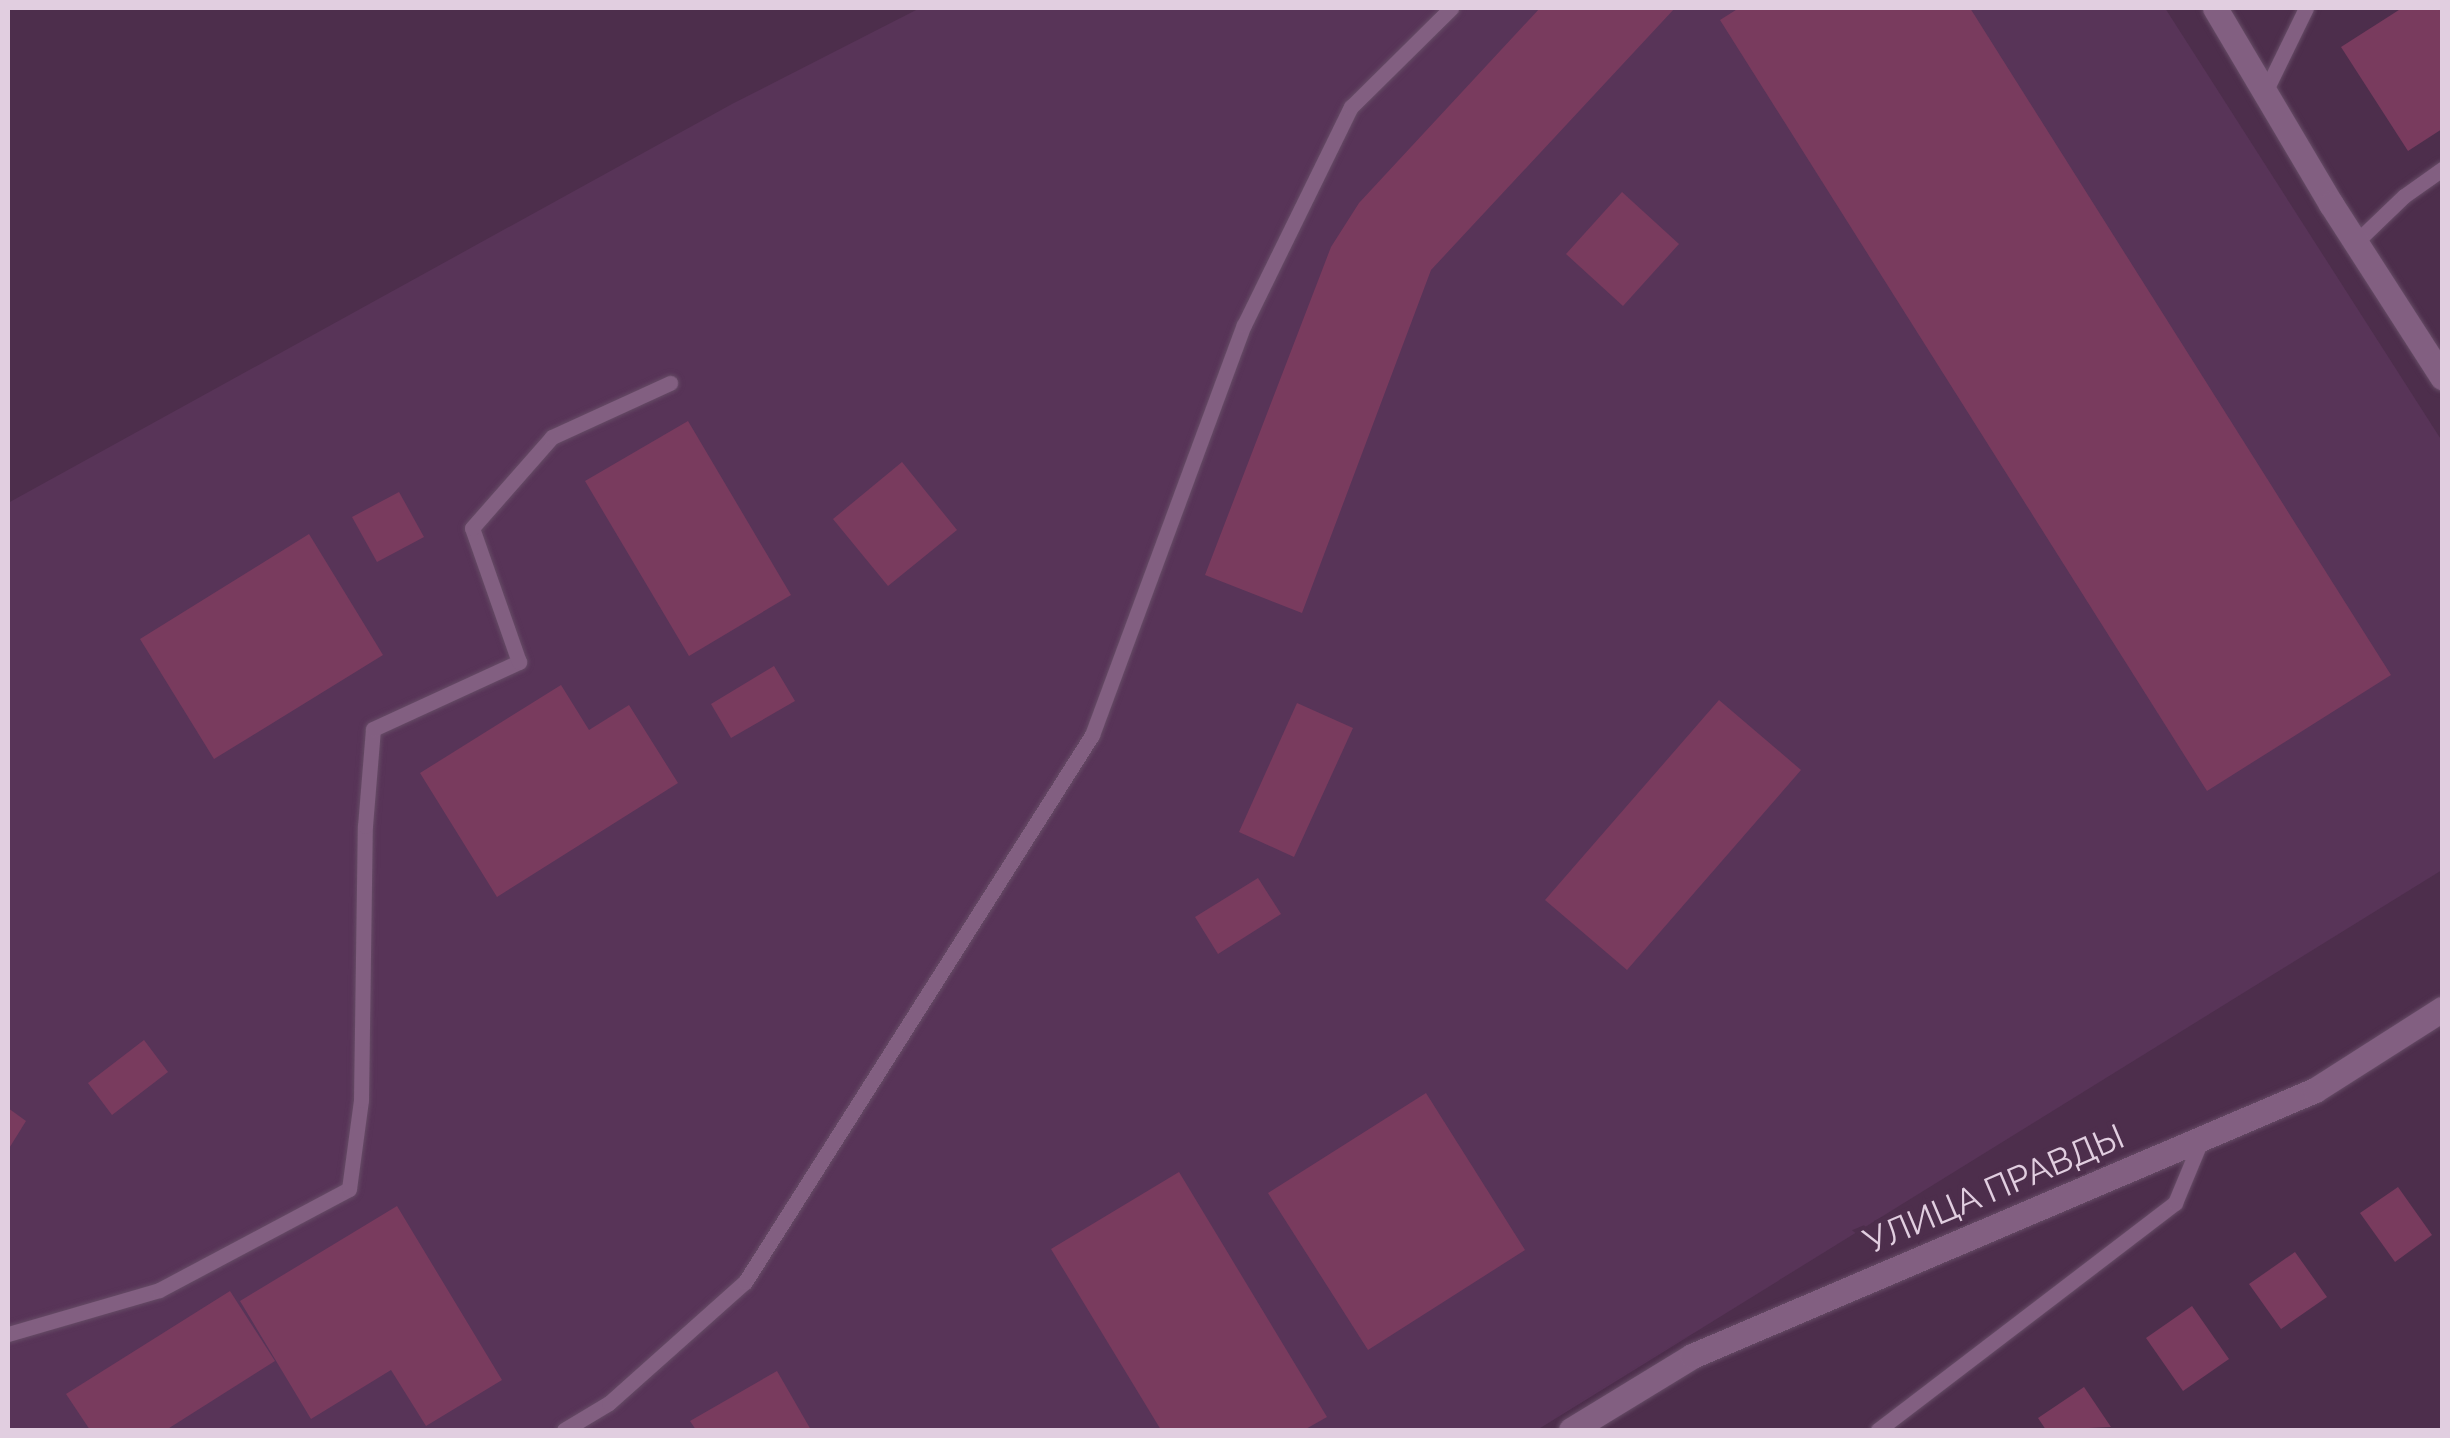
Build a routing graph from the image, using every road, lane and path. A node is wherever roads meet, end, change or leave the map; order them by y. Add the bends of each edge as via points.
1 (1451, 8) edge
2 (2215, 8) edge
3 (2306, 8) edge
4 (2265, 92) junction
5 (2442, 168) edge
6 (2355, 243) junction
7 (2442, 376) edge
8 (670, 384) dead end
9 (2442, 1010) edge
10 (2202, 1138) junction
11 (8, 1334) edge
12 (1880, 1427) edge
13 (564, 1430) edge
14 (1571, 1430) edge

1 - 13 lane via 1351,107 1244,326 1092,735 745,1282 609,1402
2 - 4 street
3 - 4 lane
4 - 6 street
5 - 6 lane
6 - 7 street
8 - 11 lane via 552,437 472,528 520,662 373,729 364,826 361,1100 349,1189 159,1290
9 - 10 street, УЛИЦА ПРАВДЫ via 2315,1090
10 - 12 lane via 2175,1203
10 - 14 street, УЛИЦА ПРАВДЫ via 1692,1356

